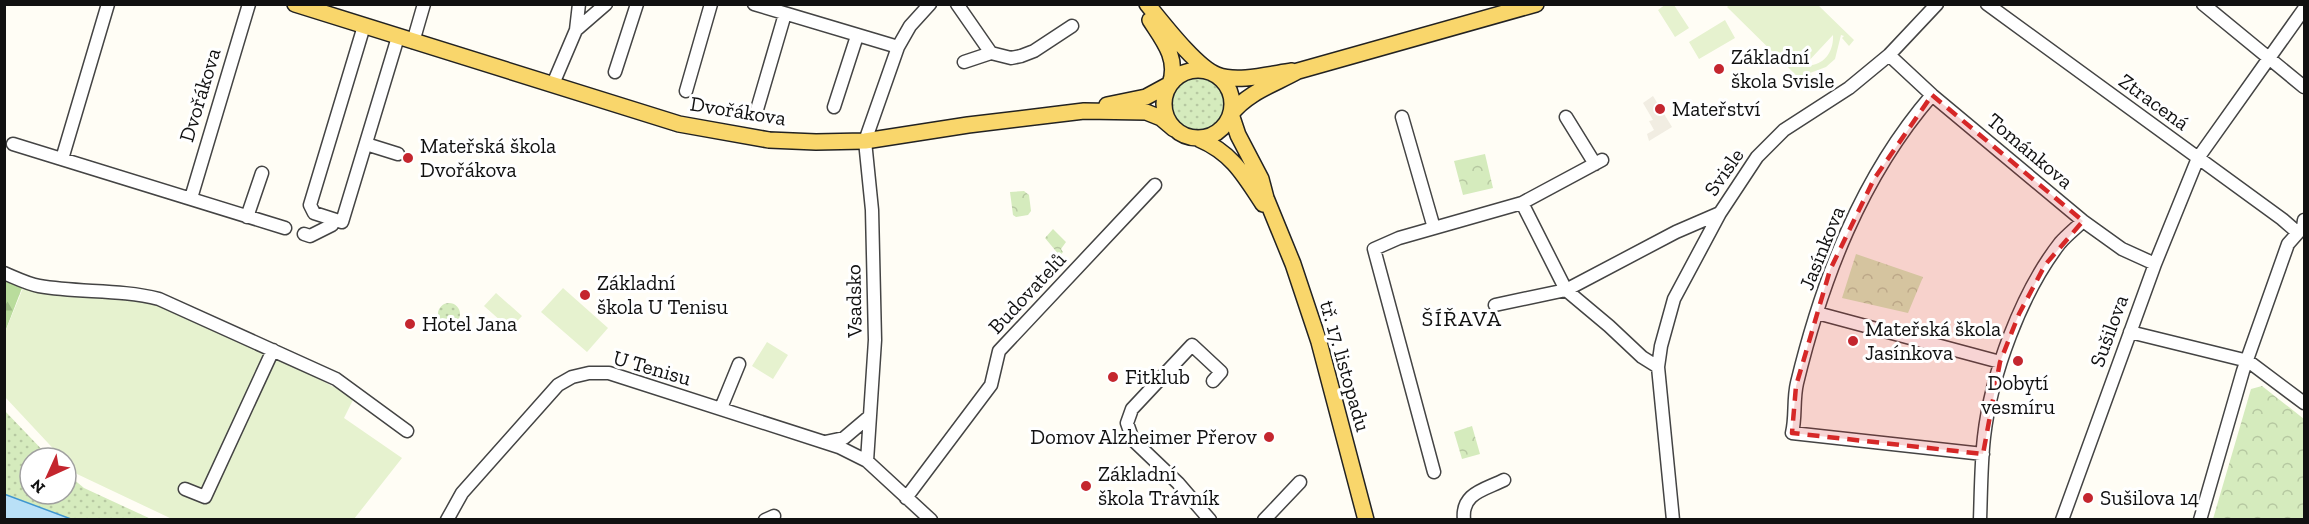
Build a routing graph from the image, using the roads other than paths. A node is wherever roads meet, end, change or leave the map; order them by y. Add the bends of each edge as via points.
1 (108, 4) edge
2 (249, 4) edge
3 (295, 4) edge
4 (424, 4) edge
5 (579, 4) edge
6 (606, 4) edge
7 (637, 4) edge
8 (711, 4) edge
9 (754, 4) edge
10 (930, 4) edge
11 (957, 4) edge
12 (1141, 4) edge
13 (1147, 4) edge
14 (1536, 4) edge
15 (1937, 4) edge
16 (1987, 4) edge
17 (2204, 4) edge
18 (2304, 9) edge
19 (785, 14) junction
20 (364, 26) junction
21 (1072, 26) dead end
22 (576, 30) junction
23 (857, 36) junction
24 (405, 39) junction
25 (898, 47) junction
26 (991, 53) junction
27 (1889, 55) junction
28 (2269, 58) junction
29 (964, 62) dead end
30 (1298, 71) junction
31 (615, 72) dead end
32 (1216, 75) junction
33 (553, 84) junction
34 (1170, 84) junction
35 (2304, 87) edge
36 (686, 91) dead end
37 (1932, 95) junction
38 (834, 107) dead end
39 (1084, 111) junction
40 (756, 112) dead end
41 (1231, 114) junction
42 (1402, 117) dead end
43 (1566, 117) dead end
44 (1174, 129) junction
45 (1199, 139) junction
46 (866, 141) junction
47 (13, 144) dead end
48 (366, 144) junction
49 (398, 154) dead end
50 (2198, 158) junction
51 (62, 159) junction
52 (262, 173) dead end
53 (1155, 184) dead end
54 (191, 198) junction
55 (1522, 203) junction
56 (1720, 213) junction
57 (247, 216) junction
58 (334, 220) junction
59 (2084, 221) junction
60 (1277, 227) junction
61 (2302, 227) edge
62 (285, 228) dead end
63 (1434, 228) junction
64 (304, 234) dead end
65 (2154, 264) junction
66 (4, 273) edge
67 (1566, 290) junction
68 (1495, 305) dead end
69 (1817, 314) junction
70 (2130, 332) junction
71 (273, 350) junction
72 (2248, 361) junction
73 (2000, 362) junction
74 (739, 364) dead end
75 (1658, 367) junction
76 (1213, 381) dead end
77 (2304, 403) edge
78 (721, 408) junction
79 (870, 416) junction
80 (407, 431) dead end
81 (824, 442) junction
82 (1983, 454) junction
83 (867, 461) junction
84 (1434, 472) dead end
85 (1504, 480) dead end
86 (1300, 482) dead end
87 (185, 489) dead end
88 (906, 498) junction
89 (447, 519) edge
90 (931, 519) edge
91 (1210, 519) edge
92 (1264, 519) edge
93 (1366, 519) edge
94 (1464, 519) edge
95 (1673, 519) edge
96 (1980, 519) edge
97 (2062, 519) edge
98 (2200, 519) edge

1 - 51 street
2 - 54 street, Dvořákova
3 - 20 main road, Dvořákova
4 - 24 street
5 - 22 street
6 - 22 street
7 - 31 street
8 - 36 street
9 - 19 street
10 - 25 street
11 - 26 street
12 - 34 main road via 1170,52 1174,70
13 - 32 main road via 1190,53
14 - 30 main road
15 - 27 street, Svisle
16 - 50 street, Ztracená
17 - 28 street
18 - 28 street, Sušilova
19 - 23 street
19 - 40 street
20 - 24 main road, Dvořákova
20 - 58 street via 310,205 315,213
21 - 26 street via 1021,56
22 - 33 street
23 - 25 street
23 - 38 street
24 - 33 main road, Dvořákova
24 - 48 street
25 - 46 street
26 - 29 street
27 - 37 street, Tománkova
27 - 56 street, Svisle via 1849,88 1784,130 1757,157
28 - 35 street
28 - 50 street, Sušilova
30 - 32 main road via 1250,77
30 - 41 main road via 1252,94
32 - 34 main road via 1195,70 1181,74
32 - 41 main road via 1230,92
33 - 46 main road, Dvořákova via 679,124 769,140
34 - 39 main road, Dvořákova via 1146,97
34 - 44 main road via 1163,104
37 - 59 street, Tománkova
37 - 69 street, Jasínkova via 1874,178 1841,243
39 - 44 main road, Dvořákova via 1146,112
39 - 46 main road, Dvořákova
41 - 45 main road via 1219,132
41 - 60 main road, tř. 17. listopadu via 1261,179
42 - 63 street
43 - 55 street via 1598,162
44 - 45 main road
45 - 60 main road, tř. 17. listopadu via 1232,159
46 - 79 street, Vsadsko via 873,222
47 - 51 street
48 - 49 street
48 - 58 street via 342,222
50 - 61 street, Ztracená
50 - 65 street, Sušilova
51 - 54 street
52 - 57 street
53 - 88 street, Budovatelů via 999,351 991,385
54 - 57 street
55 - 63 street
55 - 67 street
56 - 67 street, Svisle
56 - 75 street via 1674,299
57 - 62 street
58 - 64 street via 332,225 310,236
59 - 65 street, Tománkova via 2122,249
59 - 73 street via 2061,242 2045,265
60 - 93 main road, tř. 17. listopadu via 1319,342
61 - 72 street via 2288,244
63 - 84 street via 1374,249
65 - 70 street, Sušilova
66 - 71 street via 37,286 159,299
67 - 68 street
67 - 75 street
69 - 73 street
69 - 82 street, Jasínkova via 1796,386 1792,434
70 - 72 street
70 - 97 street, Sušilova
71 - 80 street via 340,382
71 - 87 street via 205,498
72 - 77 street
72 - 98 street
73 - 82 street
74 - 78 street
75 - 95 street
76 - 91 street via 1221,372 1192,345 1132,409 1127,423 1133,440
78 - 81 street, U Tenisu
78 - 89 street, U Tenisu via 609,373 589,372 572,377 558,385 504,445 462,493
79 - 81 street via 844,438
79 - 83 street, Vsadsko
81 - 83 street, U Tenisu
82 - 96 street
83 - 88 street, U Tenisu
85 - 94 street via 1468,498
86 - 92 street
88 - 90 street, U Tenisu

